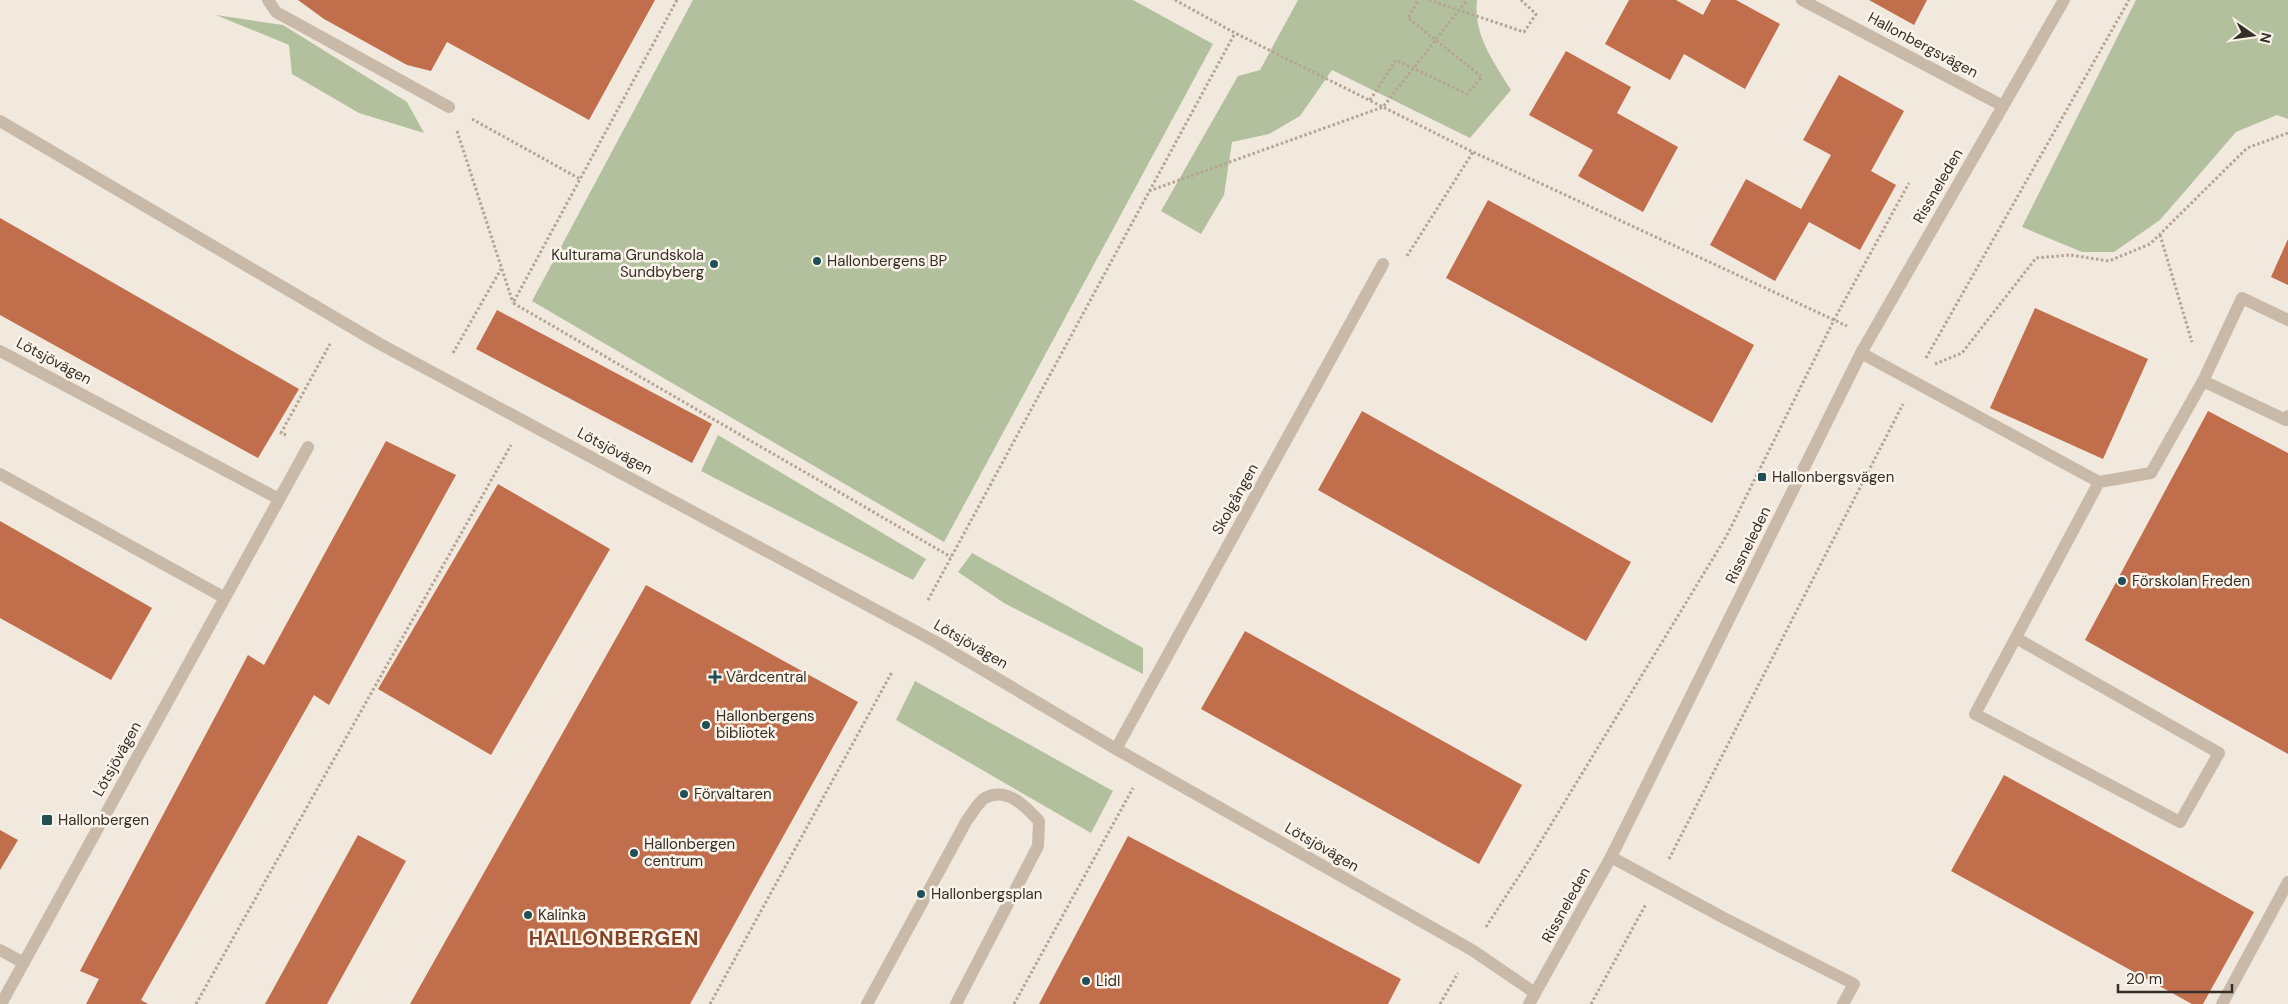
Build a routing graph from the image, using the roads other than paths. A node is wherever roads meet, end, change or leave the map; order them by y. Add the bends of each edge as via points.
1 (268, 0) edge
2 (1802, 0) edge
3 (2064, 0) edge
4 (2003, 106) junction
5 (449, 107) road end
6 (0, 120) edge
7 (1383, 264) road end
8 (2288, 320) edge
9 (0, 351) edge
10 (1861, 353) junction
11 (2203, 381) junction
12 (2288, 416) edge
13 (308, 447) dead end
14 (0, 474) edge
15 (2098, 482) junction
16 (279, 499) junction
17 (225, 598) junction
18 (2016, 638) junction
19 (1116, 749) junction
20 (1611, 857) junction
21 (2288, 882) edge
22 (0, 950) edge
23 (24, 963) junction
24 (1532, 999) edge
25 (1, 1004) edge
26 (866, 1004) edge
27 (956, 1004) edge
28 (1843, 1004) edge
29 (2222, 1004) edge

1 - 5 street via 276,12
2 - 4 street, Hallonbergsvägen
3 - 4 street, Rissneleden
4 - 10 street, Rissneleden
6 - 19 street, Lötsjövägen via 380,344 934,641
7 - 19 street, Skolgången
8 - 11 street via 2242,298
9 - 16 street, Lötsjövägen
10 - 15 street
10 - 20 street, Rissneleden
11 - 12 street via 2286,420
11 - 15 street via 2151,473
13 - 16 street, Lötsjövägen
14 - 17 street
15 - 18 street
16 - 17 street, Lötsjövägen
17 - 23 street, Lötsjövägen
18 - 18 street via 1975,714 2180,822 2219,753
19 - 24 street, Lötsjövägen via 1472,950
20 - 24 street, Rissneleden
20 - 28 street via 1854,984
21 - 29 street
22 - 23 street
23 - 25 street, Lötsjövägen
26 - 27 street via 967,820 985,798 1003,794 1024,804 1039,821 1038,846

